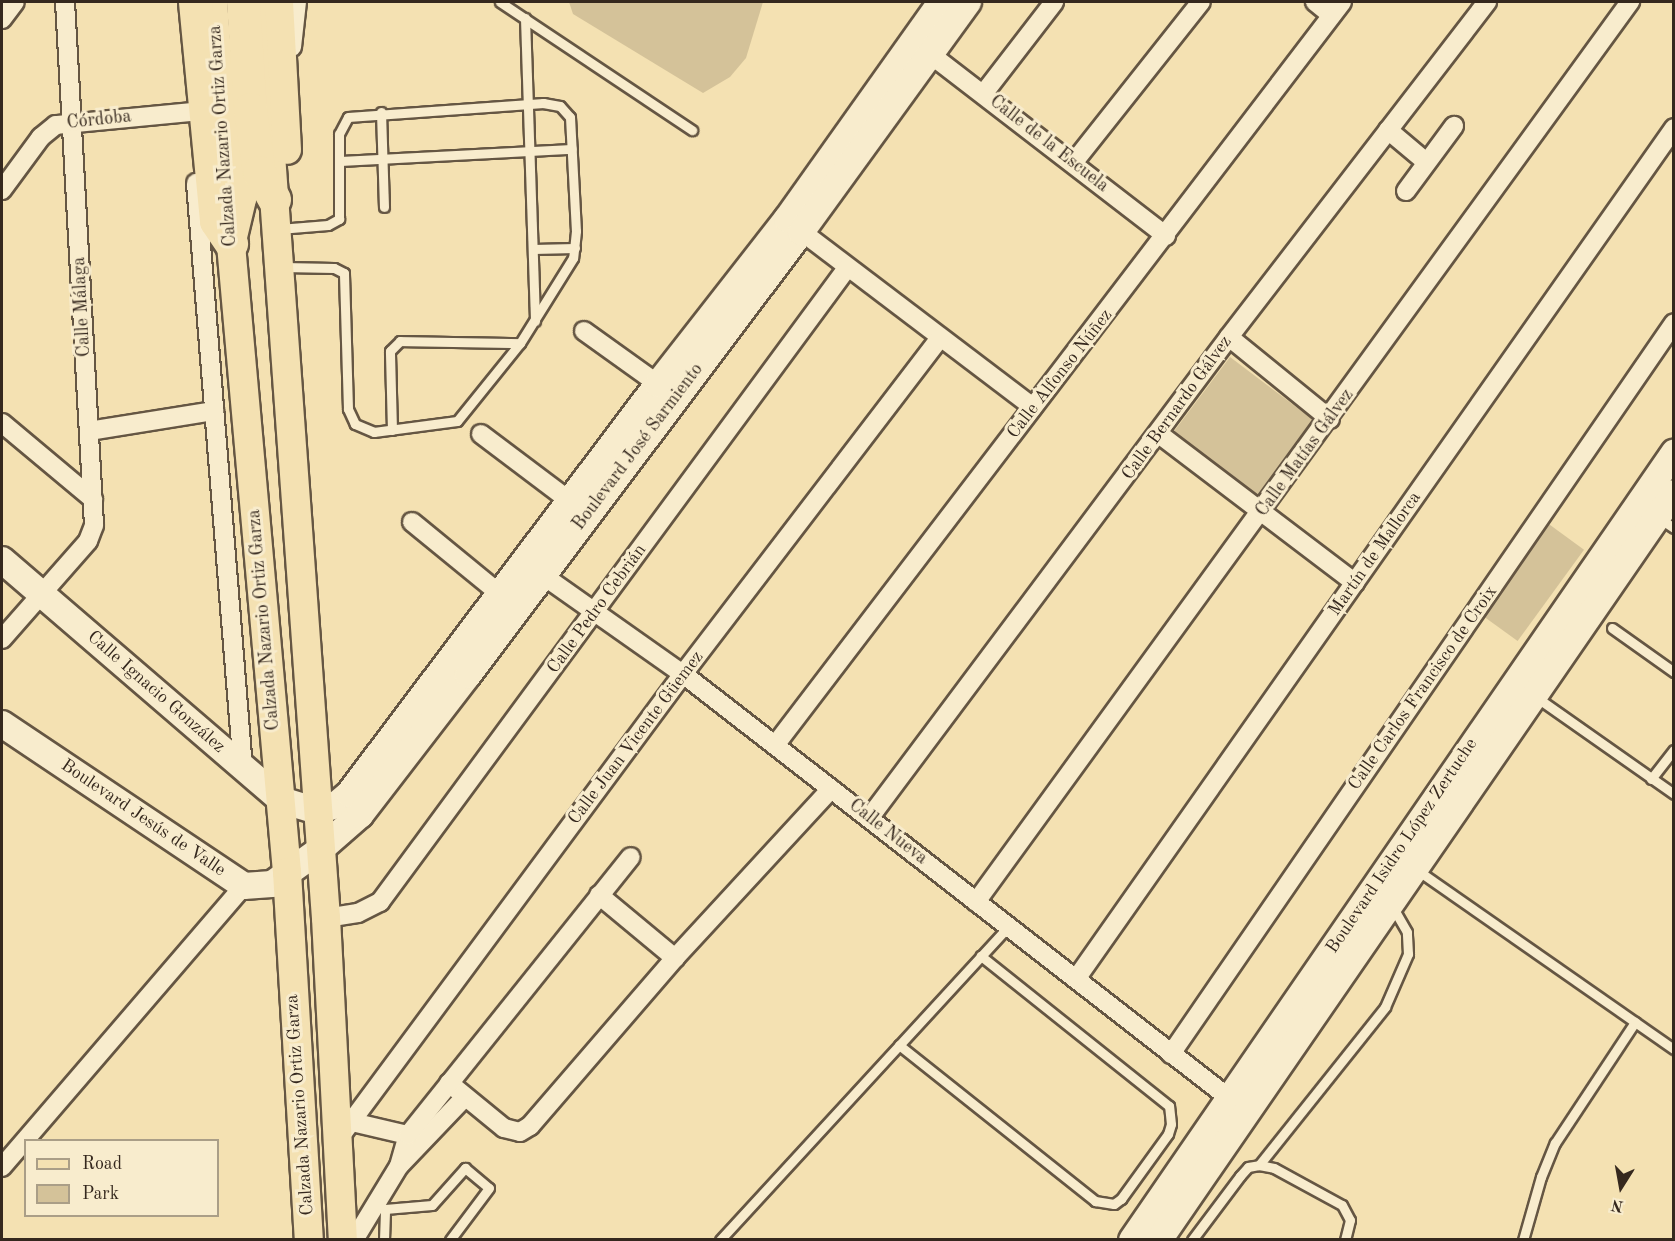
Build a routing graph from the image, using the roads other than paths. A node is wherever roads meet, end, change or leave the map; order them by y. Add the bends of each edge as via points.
1 (15, 2) edge
2 (65, 2) edge
3 (182, 2) edge
4 (195, 2) edge
5 (213, 2) edge
6 (229, 2) edge
7 (243, 2) edge
8 (260, 2) edge
9 (279, 2) edge
10 (297, 2) edge
11 (500, 2) edge
12 (941, 2) edge
13 (968, 2) edge
14 (1054, 2) edge
15 (1201, 2) edge
16 (1316, 2) edge
17 (1487, 2) edge
18 (1630, 2) edge
19 (1336, 8) edge
20 (525, 18) junction
21 (2, 19) edge
22 (930, 54) junction
23 (286, 84) junction
24 (984, 93) junction
25 (526, 104) junction
26 (191, 112) junction
27 (381, 112) junction
28 (71, 121) junction
29 (1454, 126) dead end
30 (1674, 128) edge
31 (692, 130) dead end
32 (1388, 130) junction
33 (572, 149) junction
34 (528, 151) junction
35 (384, 159) junction
36 (340, 161) junction
37 (1074, 162) junction
38 (1426, 162) junction
39 (2, 190) edge
40 (1406, 191) dead end
41 (384, 207) dead end
42 (274, 214) junction
43 (794, 226) junction
44 (1166, 236) junction
45 (231, 243) junction
46 (575, 248) junction
47 (533, 249) junction
48 (277, 267) junction
49 (847, 268) junction
50 (535, 321) junction
51 (1674, 323) edge
52 (584, 331) dead end
53 (1229, 337) junction
54 (939, 339) junction
55 (520, 343) junction
56 (658, 384) junction
57 (1033, 407) junction
58 (214, 411) junction
59 (1330, 419) junction
60 (2, 423) edge
61 (392, 430) junction
62 (89, 431) junction
63 (480, 434) dead end
64 (1159, 434) junction
65 (1674, 453) edge
66 (1674, 493) edge
67 (93, 499) junction
68 (570, 501) junction
69 (1261, 514) junction
70 (1656, 516) edge
71 (412, 522) dead end
72 (2, 560) edge
73 (542, 574) junction
74 (1355, 583) junction
75 (40, 592) junction
76 (500, 594) junction
77 (595, 612) junction
78 (1612, 628) dead end
79 (2, 639) edge
80 (265, 640) junction
81 (233, 644) junction
82 (459, 668) junction
83 (1674, 672) edge
84 (683, 674) junction
85 (1523, 689) junction
86 (2, 724) edge
87 (776, 744) junction
88 (1674, 750) edge
89 (243, 768) junction
90 (1652, 779) junction
91 (831, 789) junction
92 (1674, 794) edge
93 (281, 800) junction
94 (318, 811) junction
95 (870, 817) junction
96 (321, 849) junction
97 (631, 857) dead end
98 (1414, 868) junction
99 (287, 872) junction
100 (244, 886) junction
101 (599, 895) junction
102 (1381, 897) junction
103 (976, 902) junction
104 (326, 918) junction
105 (1009, 927) junction
106 (981, 956) junction
107 (675, 958) junction
108 (1076, 979) junction
109 (1635, 1022) junction
110 (899, 1045) junction
111 (1674, 1049) edge
112 (1171, 1054) junction
113 (449, 1083) junction
114 (465, 1097) junction
115 (1229, 1098) junction
116 (345, 1131) junction
117 (26, 1139) edge
118 (24, 1141) edge
119 (415, 1141) junction
120 (1259, 1165) junction
121 (2, 1167) edge
122 (380, 1207) junction
123 (1177, 1227) edge
124 (309, 1239) edge
125 (343, 1239) edge
126 (354, 1239) edge
127 (384, 1239) edge
128 (450, 1239) edge
129 (720, 1239) edge
130 (1132, 1239) edge
131 (1345, 1239) edge
132 (1524, 1239) edge

1 - 21 street
2 - 28 street, Calle Málaga
3 - 26 street
4 - 45 highway via 216,221
5 - 45 main road, Calzada Nazario Ortiz Garza
6 - 45 main road via 242,200
7 - 42 highway via 249,109 259,172
8 - 42 main road, Calzada Nazario Ortiz Garza
9 - 23 main road
10 - 23 street
11 - 20 lane
12 - 43 street, Boulevard José Sarmiento
13 - 22 street, Boulevard José Sarmiento
14 - 24 street
15 - 37 street
16 - 19 street
17 - 32 street, Calle Bernardo Gálvez
18 - 59 street, Calle Matías Gálvez
19 - 44 street, Calle Alfonso Núñez
20 - 25 lane
20 - 31 lane
22 - 24 street, Calle de la Escuela
22 - 43 street, Boulevard José Sarmiento
23 - 42 main road via 287,149
24 - 37 street, Calle de la Escuela
25 - 27 lane
25 - 33 lane via 560,106 568,111
25 - 34 lane
26 - 28 street, Córdoba
26 - 58 street
27 - 35 lane
27 - 36 lane via 348,117 339,134
28 - 39 street, Córdoba via 56,125 41,137
28 - 62 street, Calle Málaga
29 - 38 street
30 - 74 street, Martín de Mallorca
32 - 38 street
32 - 53 street, Calle Bernardo Gálvez
33 - 34 lane
33 - 46 lane
34 - 35 lane
34 - 47 lane
35 - 36 lane
35 - 41 lane
36 - 42 lane via 339,219 328,225
37 - 44 street, Calle de la Escuela
38 - 40 street
42 - 48 main road, Calzada Nazario Ortiz Garza
43 - 49 street
43 - 56 street, Boulevard José Sarmiento
43 - 73 street, Boulevard José Sarmiento
44 - 57 street, Calle Alfonso Núñez
45 - 80 main road, Calzada Nazario Ortiz Garza
46 - 47 lane
46 - 50 lane
47 - 50 lane
48 - 61 lane via 334,268 344,273 348,409 362,429
48 - 94 main road, Calzada Nazario Ortiz Garza
49 - 54 street
49 - 77 street, Calle Pedro Cebrián
50 - 55 lane
51 - 112 street, Calle Carlos Francisco de Croix
52 - 56 street
53 - 59 street
53 - 64 street, Calle Bernardo Gálvez
54 - 57 street
54 - 84 street, Calle Juan Vicente Güemez
55 - 61 lane via 457,421
55 - 61 lane via 400,341 390,351
56 - 68 street, Boulevard José Sarmiento
57 - 87 street, Calle Alfonso Núñez
58 - 62 street
58 - 81 street
59 - 69 street, Calle Matías Gálvez
60 - 67 street
62 - 67 street, Calle Málaga
63 - 68 street
64 - 69 street
64 - 95 street, Calle Bernardo Gálvez
65 - 70 street, Boulevard Isidro López Zertuche
66 - 70 street, Boulevard Isidro López Zertuche
67 - 75 street, Calle Málaga via 92,534
68 - 76 street, Boulevard José Sarmiento
69 - 74 street
69 - 103 street, Calle Matías Gálvez
70 - 85 street, Boulevard Isidro López Zertuche
71 - 76 street
72 - 75 street, Calle Ignacio González
73 - 77 street, Calle Nueva
73 - 82 street, Boulevard José Sarmiento
74 - 108 street, Martín de Mallorca
75 - 79 street, Calle Málaga
75 - 89 street, Calle Ignacio González
76 - 82 street, Boulevard José Sarmiento
77 - 84 street, Calle Nueva
77 - 104 street, Calle Pedro Cebrián via 380,902 358,913
78 - 83 lane
80 - 81 street
80 - 93 main road, Calzada Nazario Ortiz Garza
81 - 89 street
82 - 94 street, Boulevard José Sarmiento via 349,794 336,805
82 - 96 street, Boulevard José Sarmiento via 360,815
84 - 87 street, Calle Nueva
84 - 116 street, Calle Juan Vicente Güemez
85 - 90 lane
85 - 98 street, Boulevard Isidro López Zertuche
85 - 102 street, Boulevard Isidro López Zertuche
86 - 100 street, Boulevard Jesús de Valle
87 - 91 street, Calle Nueva
88 - 90 lane
89 - 93 street, Calle Ignacio González
90 - 92 lane
91 - 95 street, Calle Nueva
91 - 107 street
93 - 94 street, Calle Ignacio González
93 - 99 main road, Calzada Nazario Ortiz Garza
94 - 96 main road, Calzada Nazario Ortiz Garza
95 - 103 street, Calle Nueva
96 - 99 street, Boulevard José Sarmiento
96 - 104 main road, Calzada Nazario Ortiz Garza
97 - 101 street
98 - 102 street, Boulevard Isidro López Zertuche
98 - 109 lane
99 - 100 street, Boulevard Jesús de Valle via 264,887
99 - 124 main road, Calzada Nazario Ortiz Garza
100 - 117 street
101 - 107 street
101 - 113 street
102 - 115 street, Boulevard Isidro López Zertuche
102 - 120 lane via 1409,943 1400,977 1385,1007 1353,1051 1283,1130
102 - 123 street, Boulevard Isidro López Zertuche
103 - 105 street, Calle Nueva
104 - 116 main road, Calzada Nazario Ortiz Garza
105 - 106 lane
105 - 108 street, Calle Nueva
106 - 110 lane
106 - 110 lane via 1169,1106 1168,1134 1121,1199 1104,1205 1090,1197
107 - 114 street via 530,1126 510,1131
108 - 112 street, Calle Nueva
109 - 111 lane
109 - 132 lane via 1555,1143
110 - 129 lane
112 - 115 street, Calle Nueva
113 - 114 street
113 - 119 street
114 - 119 street
115 - 123 street, Boulevard Isidro López Zertuche
116 - 119 street
116 - 125 main road, Calzada Nazario Ortiz Garza
118 - 121 street
119 - 122 street
120 - 123 lane via 1248,1167
120 - 131 lane via 1274,1168 1342,1205 1350,1220
122 - 126 street
122 - 127 lane
122 - 128 lane via 432,1205 465,1168 489,1188
123 - 130 street, Boulevard Isidro López Zertuche

